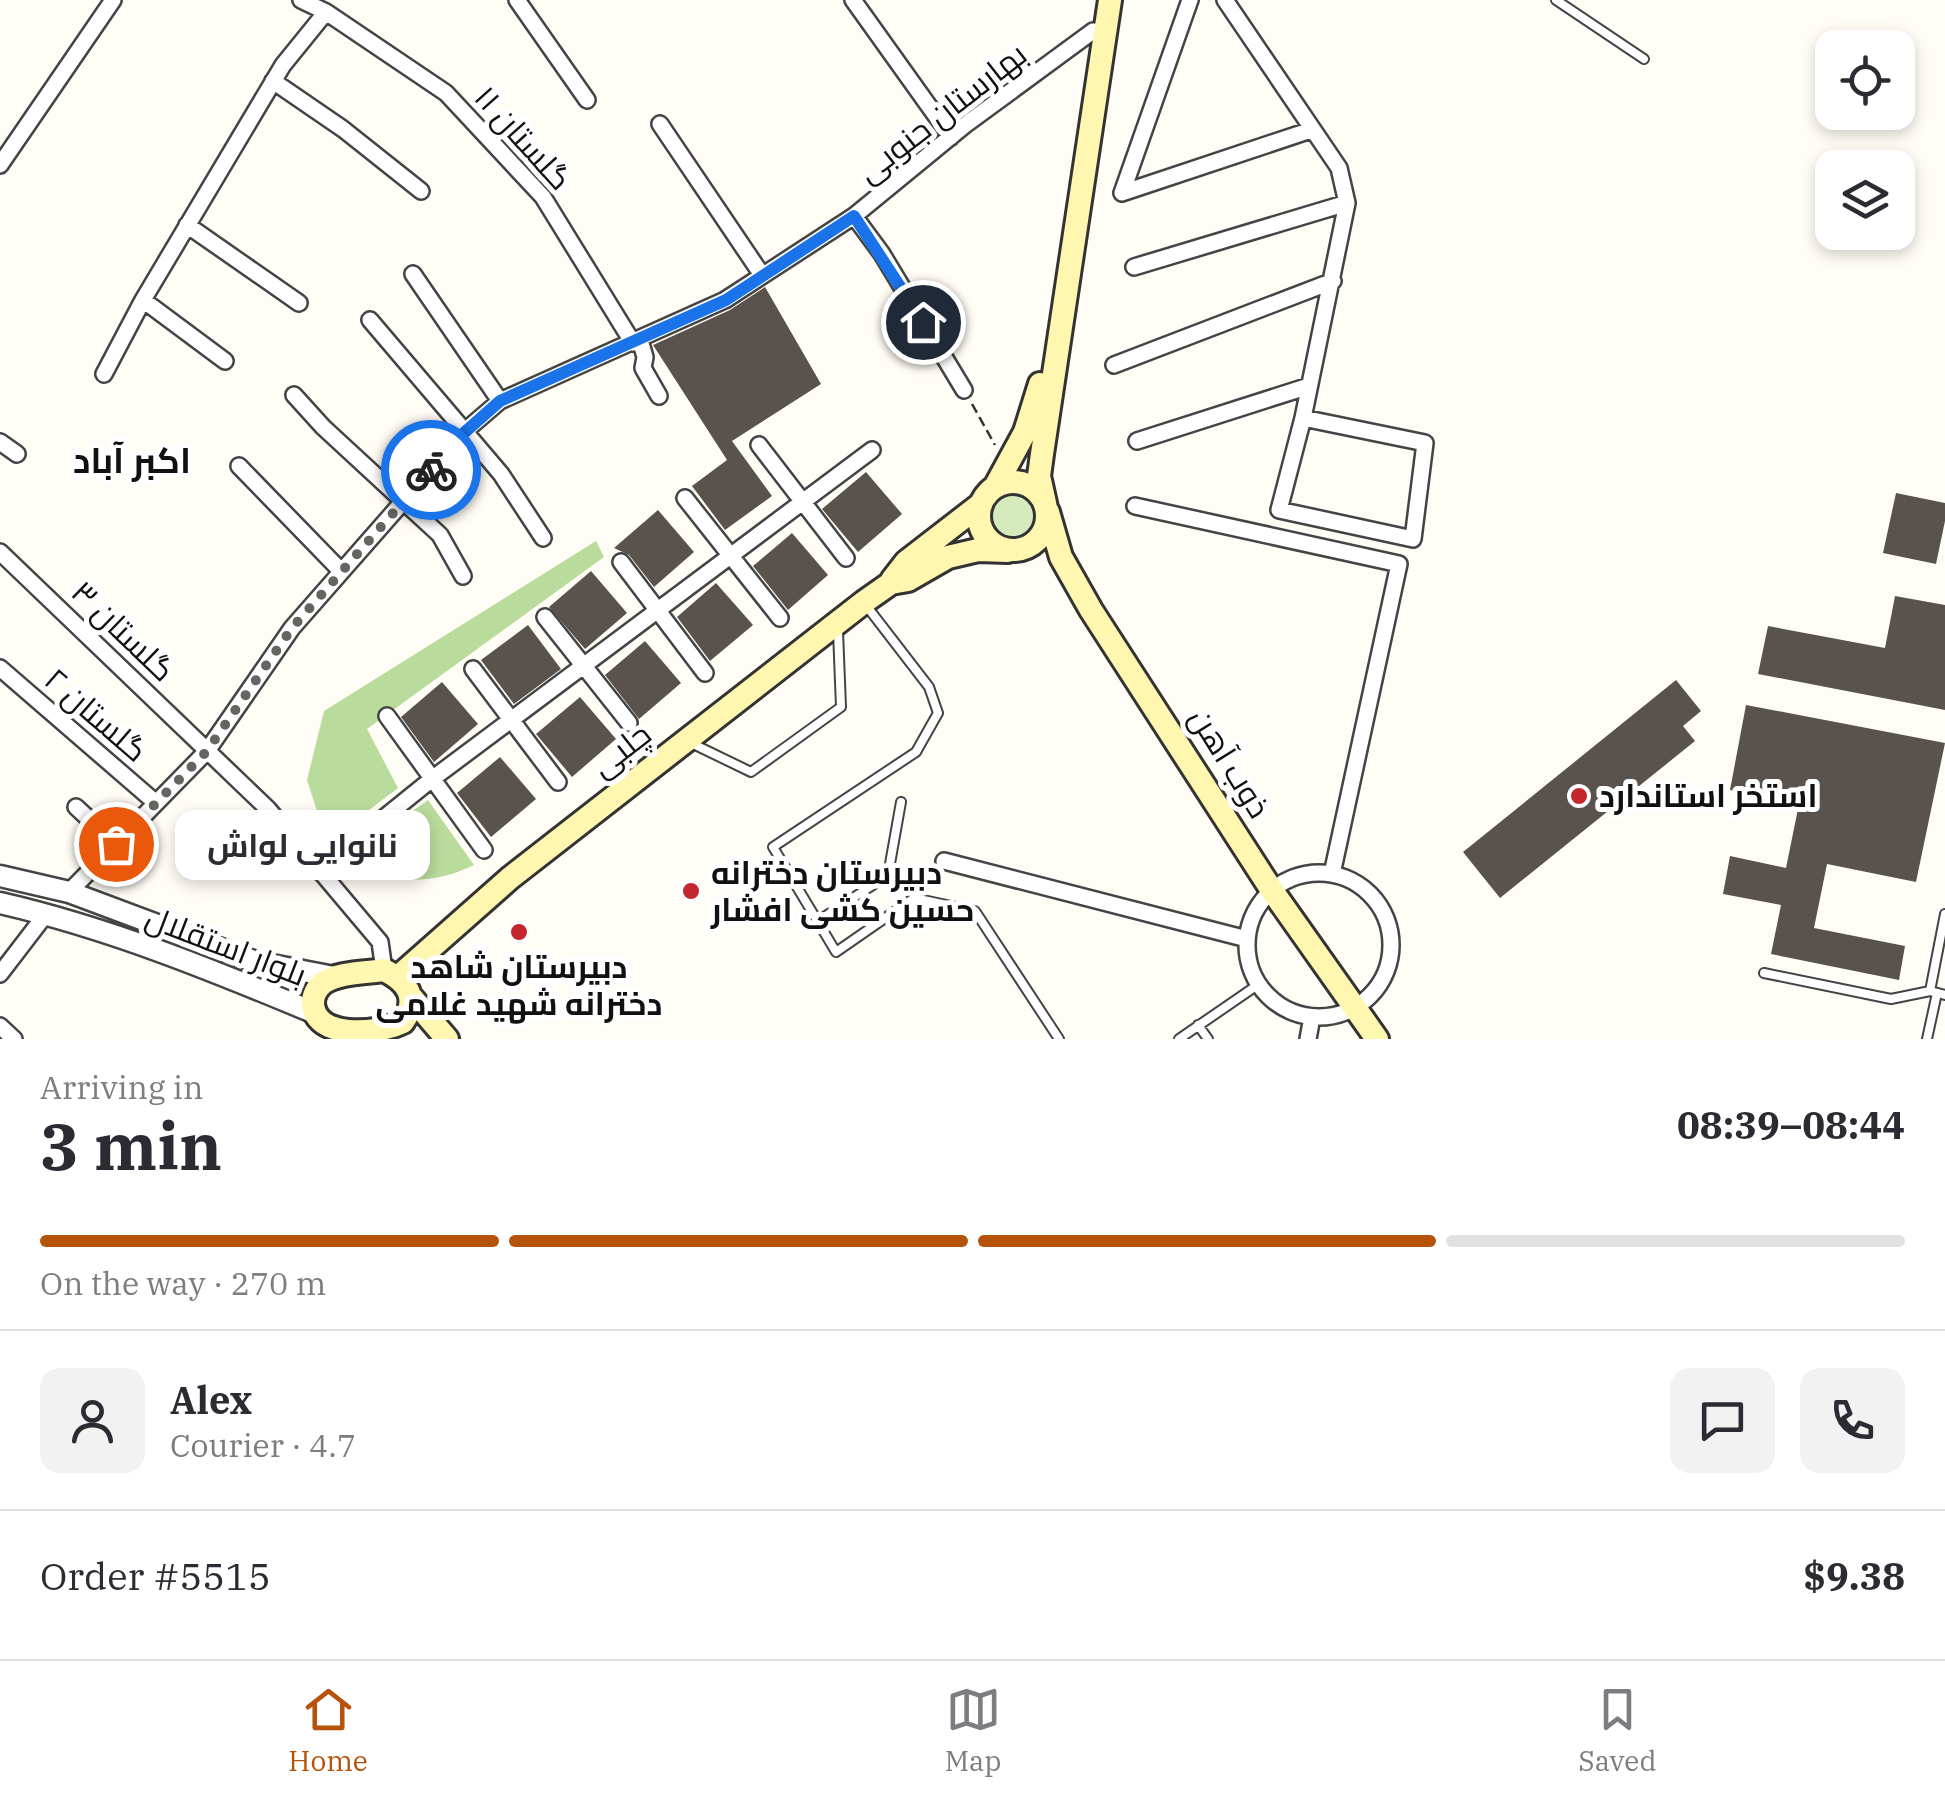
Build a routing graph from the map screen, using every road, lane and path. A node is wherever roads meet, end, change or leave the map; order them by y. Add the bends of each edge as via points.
1 (113, 0) edge
2 (301, 0) edge
3 (517, 0) edge
4 (853, 0) edge
5 (1098, 0) edge
6 (1110, 0) edge
7 (1190, 0) edge
8 (1224, 0) edge
9 (1556, 0) edge
10 (326, 12) junction
11 (1099, 32) junction
12 (1644, 59) dead end
13 (273, 81) junction
14 (587, 100) dead end
15 (660, 124) dead end
16 (1311, 130) junction
17 (0, 133) edge
18 (951, 137) junction
19 (13, 147) junction
20 (0, 165) edge
21 (421, 191) dead end
22 (1347, 203) junction
23 (854, 216) junction
24 (187, 224) junction
25 (1134, 267) dead end
26 (413, 274) dead end
27 (762, 275) junction
28 (1332, 282) junction
29 (143, 300) junction
30 (300, 303) dead end
31 (370, 320) dead end
32 (637, 342) junction
33 (226, 361) dead end
34 (1114, 365) dead end
35 (104, 374) dead end
36 (1310, 386) junction
37 (964, 390) joint
38 (294, 395) dead end
39 (659, 396) dead end
40 (500, 401) junction
41 (1302, 418) junction
42 (465, 432) junction
43 (1137, 441) dead end
44 (0, 442) edge
45 (759, 445) dead end
46 (872, 450) dead end
47 (17, 454) dead end
48 (239, 466) dead end
49 (995, 486) junction
50 (684, 498) dead end
51 (404, 501) junction
52 (802, 502) junction
53 (1135, 506) dead end
54 (1046, 508) junction
55 (544, 538) dead end
56 (1008, 550) junction
57 (0, 552) edge
58 (729, 556) junction
59 (846, 558) dead end
60 (621, 562) dead end
61 (341, 571) junction
62 (463, 576) dead end
63 (891, 583) junction
64 (864, 602) junction
65 (657, 610) junction
66 (545, 617) dead end
67 (780, 618) dead end
68 (837, 621) junction
69 (584, 665) junction
70 (0, 668) edge
71 (473, 669) dead end
72 (705, 673) dead end
73 (387, 716) dead end
74 (511, 720) junction
75 (629, 722) dead end
76 (685, 740) junction
77 (207, 751) junction
78 (432, 779) junction
79 (558, 782) dead end
80 (901, 802) dead end
81 (156, 803) junction
82 (76, 807) dead end
83 (116, 844) junction
84 (484, 850) dead end
85 (944, 862) dead end
86 (318, 871) junction
87 (1332, 874) junction
88 (0, 876) edge
89 (1271, 889) junction
90 (69, 892) junction
91 (0, 903) edge
92 (46, 914) junction
93 (1945, 914) edge
94 (818, 921) junction
95 (1247, 939) junction
96 (1764, 972) dead end
97 (0, 974) edge
98 (391, 974) junction
99 (334, 978) junction
100 (1259, 984) junction
101 (1937, 993) edge
102 (412, 998) junction
103 (1357, 1008) junction
104 (1312, 1017) junction
105 (1198, 1025) junction
106 (0, 1026) edge
107 (330, 1031) edge
108 (14, 1039) edge
109 (447, 1039) edge
110 (1060, 1039) edge
111 (1179, 1039) edge
112 (1208, 1039) edge
113 (1308, 1039) edge
114 (1376, 1039) edge
115 (1927, 1039) edge

1 - 19 street
2 - 10 street, گلستان ۱۱
3 - 14 street
4 - 18 street
5 - 11 main road, ذوب آهن
6 - 11 main road, ذوب آهن
7 - 16 street via 1122,194
8 - 16 street
9 - 12 lane
10 - 13 street
10 - 32 street, گلستان ۱۱ via 446,94 507,158 543,197
11 - 18 street, بهارستان جنوبی
11 - 49 main road, ذوب آهن via 1043,370 1034,408
11 - 54 main road, ذوب آهن via 1039,476
13 - 21 street
13 - 24 street
15 - 27 street
16 - 22 street via 1339,168
17 - 19 street
18 - 23 street, بهارستان جنوبی
19 - 20 street
22 - 25 street
22 - 28 street
23 - 27 street, بهارستان جنوبی
23 - 37 street
24 - 29 street
24 - 30 street
26 - 40 street
27 - 32 street, بهارستان جنوبی via 726,300
28 - 34 street
28 - 36 street
29 - 33 street
29 - 35 street
31 - 42 street
32 - 39 street, گلستان ۱۱
32 - 40 street, بهارستان جنوبی
36 - 41 street
36 - 43 street
37 - 49 path
38 - 51 street
40 - 42 street, بهارستان جنوبی
41 - 41 street via 1425,444 1413,538 1279,510
42 - 51 street, بهارستان جنوبی
42 - 55 street
44 - 47 street
45 - 52 street
46 - 52 street
48 - 61 street
49 - 54 main road via 1023,484
49 - 56 main road via 980,524 998,548
49 - 63 main road via 906,562
50 - 58 street
51 - 61 street, بهارستان جنوبی
51 - 62 street via 440,536
52 - 58 street
52 - 59 street
53 - 87 street via 1399,564
54 - 56 main road via 1044,534 1027,548
54 - 89 main road, ذوب آهن via 1061,557 1091,610
56 - 63 main road via 948,556
57 - 77 street, گلستان ۳
58 - 65 street
58 - 67 street
60 - 65 street
61 - 77 street, بهارستان جنوبی via 292,628
63 - 64 main road, چلبی
64 - 68 main road, چلبی
64 - 94 lane via 928,687 938,713 916,752 773,848
65 - 69 street
65 - 72 street
66 - 69 street
68 - 76 main road, چلبی
68 - 76 lane via 840,707 751,772
69 - 74 street
69 - 75 street
70 - 81 street, گلستان ۲
71 - 74 street
73 - 78 street
74 - 78 street
74 - 79 street
76 - 98 main road, چلبی
77 - 81 street, بهارستان جنوبی
77 - 86 street, گلستان ۳ via 268,809
78 - 84 street
78 - 86 street
80 - 94 lane via 888,875
81 - 83 street, بهارستان جنوبی
82 - 83 street
83 - 90 street, بهارستان جنوبی
85 - 95 street
86 - 98 street, گلستان ۳ via 380,942
87 - 89 street
87 - 103 street via 1362,887 1388,924 1387,970
88 - 90 street, بلوار استقلال
89 - 95 street
89 - 103 main road, ذوب آهن
90 - 99 street, بلوار استقلال via 256,962
91 - 92 street, بلوار استقلال
92 - 97 street
92 - 107 street, بلوار استقلال via 194,962
93 - 101 lane
94 - 110 lane via 836,952 914,898 975,911
95 - 100 street
96 - 101 lane via 1891,1000
98 - 99 main road
98 - 102 main road
99 - 107 main road via 315,993
100 - 104 street via 1288,1010
100 - 105 lane
101 - 115 lane
102 - 107 main road via 402,1022 377,1031
102 - 109 main road
103 - 104 street
103 - 114 main road, ذوب آهن
104 - 113 street
105 - 111 lane
105 - 112 lane
106 - 108 street

